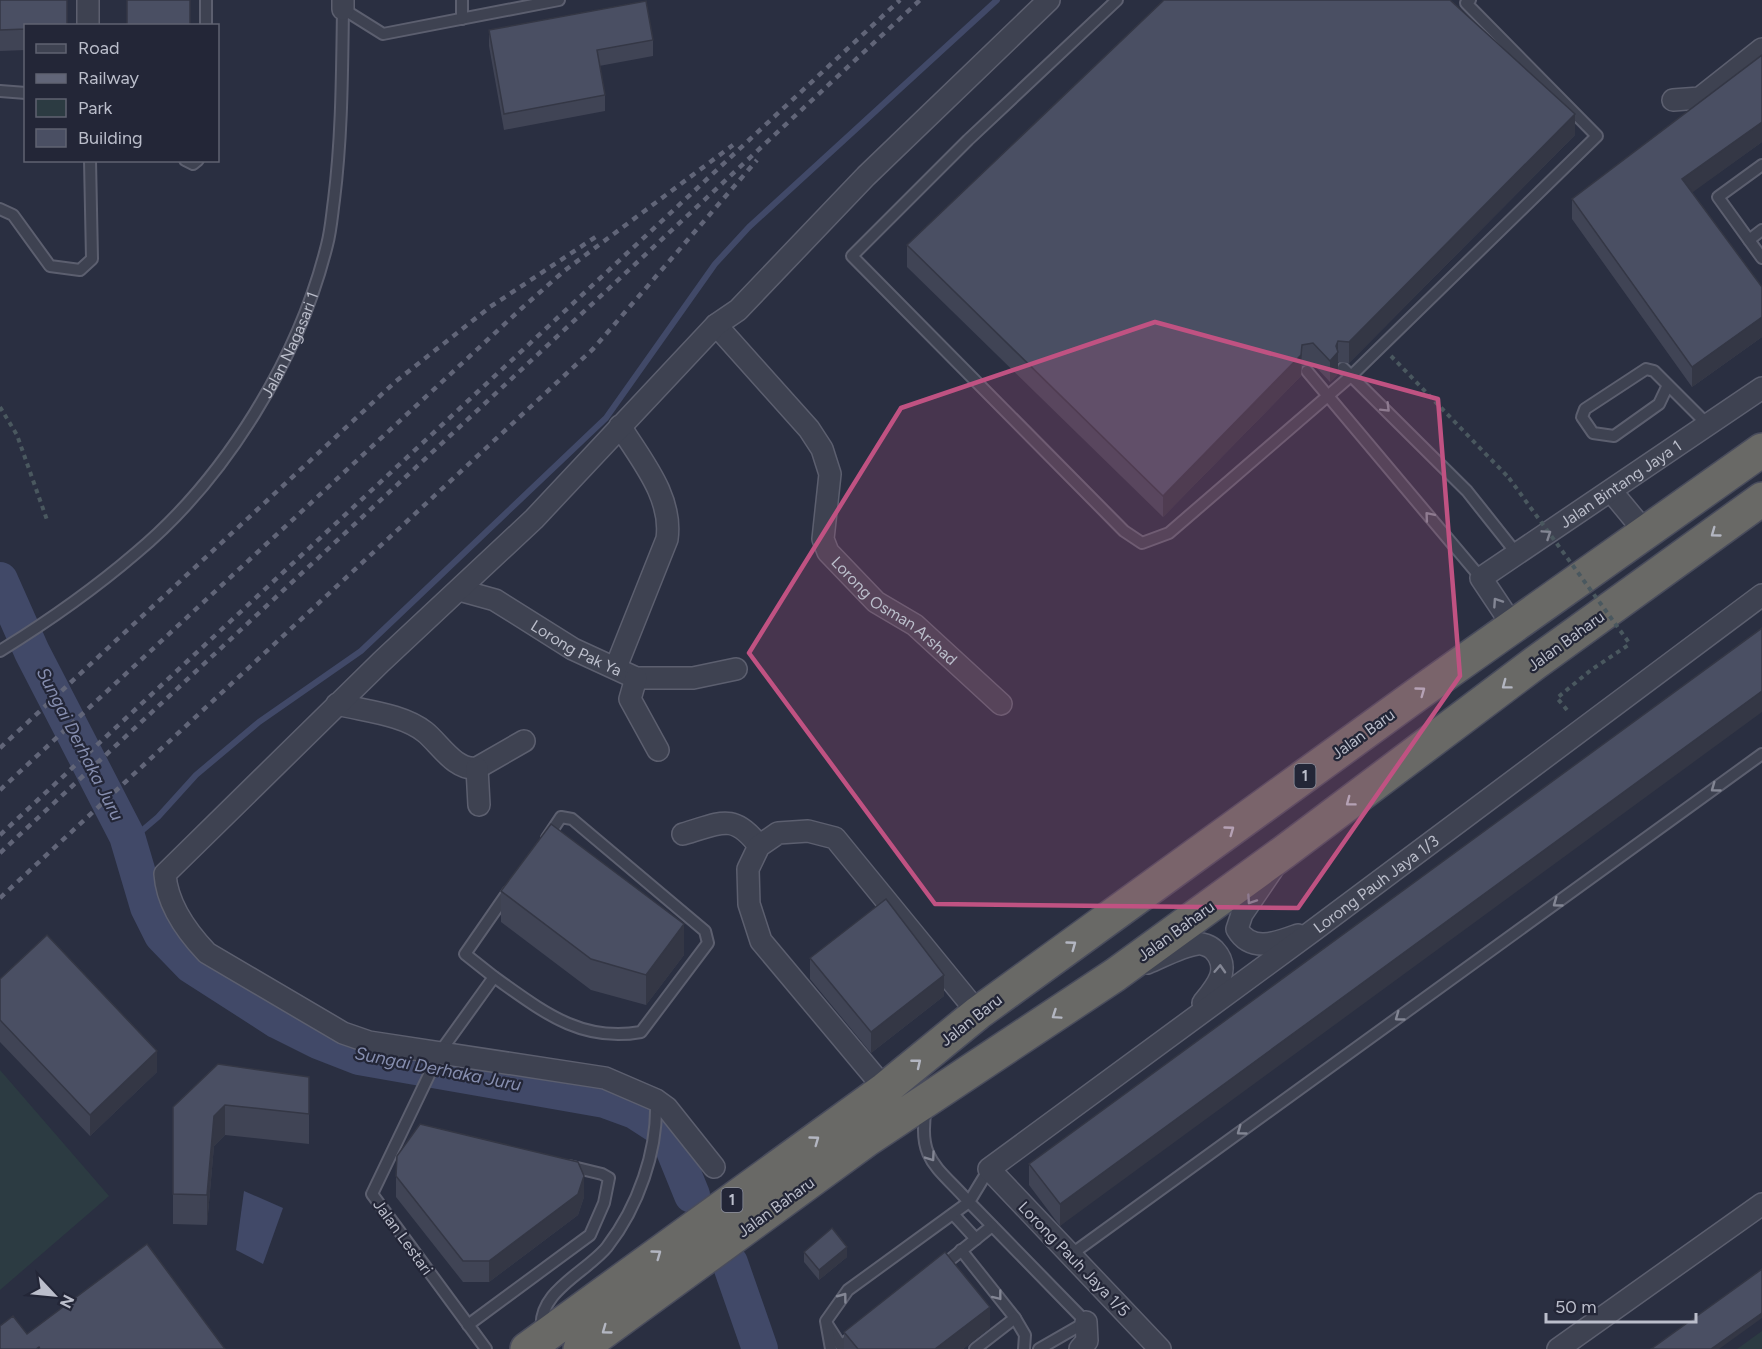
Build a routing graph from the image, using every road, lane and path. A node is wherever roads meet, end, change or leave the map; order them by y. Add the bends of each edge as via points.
1 (88, 0) edge
2 (206, 0) edge
3 (462, 0) edge
4 (559, 0) edge
5 (1049, 0) edge
6 (1117, 0) edge
7 (1470, 0) edge
8 (343, 5) edge
9 (462, 19) junction
10 (88, 24) edge
11 (206, 24) edge
12 (1762, 49) edge
13 (0, 91) edge
14 (24, 93) edge
15 (1672, 100) dead end
16 (90, 162) edge
17 (1762, 165) edge
18 (0, 209) edge
19 (1762, 230) edge
20 (1749, 240) junction
21 (1762, 258) edge
22 (716, 325) junction
23 (1381, 347) junction
24 (1306, 371) dead end
25 (1348, 372) junction
26 (1668, 385) junction
27 (1762, 388) edge
28 (1328, 394) junction
29 (0, 407) edge
30 (1708, 425) junction
31 (620, 426) junction
32 (1762, 450) edge
33 (1611, 491) junction
34 (1762, 499) edge
35 (47, 520) dead end
36 (1645, 532) junction
37 (1517, 554) junction
38 (1481, 578) junction
39 (459, 590) junction
40 (1762, 595) edge
41 (1513, 626) junction
42 (1, 651) edge
43 (616, 667) junction
44 (736, 669) dead end
45 (636, 678) junction
46 (337, 704) junction
47 (1001, 704) dead end
48 (1567, 710) dead end
49 (524, 741) dead end
50 (658, 750) dead end
51 (1762, 754) edge
52 (477, 768) junction
53 (478, 805) dead end
54 (683, 834) dead end
55 (541, 846) edge
56 (759, 846) junction
57 (1284, 852) junction
58 (513, 885) edge
59 (1314, 930) junction
60 (1115, 975) junction
61 (494, 977) junction
62 (978, 1013) junction
63 (1192, 1018) junction
64 (440, 1052) junction
65 (885, 1089) junction
66 (927, 1102) junction
67 (656, 1106) junction
68 (407, 1126) junction
69 (861, 1126) junction
70 (417, 1132) edge
71 (556, 1163) edge
72 (714, 1167) dead end
73 (989, 1169) junction
74 (969, 1202) junction
75 (1762, 1204) edge
76 (953, 1214) junction
77 (992, 1226) junction
78 (976, 1239) junction
79 (961, 1250) junction
80 (1069, 1256) junction
81 (934, 1272) edge
82 (1015, 1318) junction
83 (1086, 1323) junction
84 (468, 1324) junction
85 (864, 1327) edge
86 (986, 1340) junction
87 (535, 1343) edge
88 (837, 1348) edge
89 (486, 1349) edge
90 (580, 1349) edge
91 (975, 1349) edge
92 (994, 1349) edge
93 (1024, 1349) edge
94 (1039, 1349) edge
95 (1080, 1349) edge
96 (1160, 1349) edge
97 (1558, 1349) edge

1 - 10 street
2 - 11 lane
3 - 9 lane
4 - 9 lane
5 - 22 street via 866,176 738,310
6 - 28 lane via 852,256 1124,531 1142,543 1168,533
7 - 23 lane via 1466,3 1598,136
8 - 9 lane via 382,34
8 - 42 lane, Jalan Nagasari 1 via 339,162 328,243 303,316 274,379 239,438 183,507 137,552
12 - 15 street via 1700,98
13 - 14 lane
16 - 18 lane via 92,259 80,270 50,266 13,215
17 - 20 lane via 1718,197
19 - 20 lane
20 - 21 lane
22 - 31 street
22 - 47 street, Lorong Osman Arshad via 809,429 822,449 830,474 823,539 828,552 876,602 915,624
23 - 25 lane
23 - 48 path, bridge via 1509,478 1630,644 1557,698
24 - 28 lane
25 - 28 lane
25 -> 37 lane via 1467,491
26 - 26 lane via 1654,371 1646,369 1585,409 1582,417 1593,433 1614,436 1659,404
26 - 30 lane
27 - 30 street, Jalan Bintang Jaya 1
38 -> 28 lane
29 - 35 path via 17,435
30 - 33 street, Jalan Bintang Jaya 1
31 - 39 street via 534,519
31 - 43 street via 648,470 667,510 669,524 667,539
32 - 36 highway, Jalan Baru / 1
33 - 36 street
37 -> 33 street, Jalan Bintang Jaya 1
34 -> 57 highway, Jalan Baharu / 1
36 - 41 highway, Jalan Baru / 1
37 - 38 street, Jalan Bintang Jaya 1
41 -> 38 street
39 - 43 street, Lorong Pak Ya via 495,600 573,649
39 - 46 street
40 - 59 street, Lorong Pauh Jaya 1/3
62 -> 41 highway, Jalan Baru / 1
43 - 45 street, Lorong Pak Ya
44 - 45 street, Lorong Pak Ya via 693,678
45 - 50 street via 630,699
46 - 52 street via 424,730 457,762
46 - 64 street via 176,861 165,874 166,890 190,935 217,959 343,1033 369,1042
49 - 52 street
51 -> 80 lane
52 - 53 street
54 - 56 street via 729,822 747,829
55 - 61 lane via 561,817 572,819 705,931 708,943 642,1032 616,1037 556,1020
56 - 62 street via 778,833 808,831 835,838
56 - 65 street via 748,869 749,904 761,941
57 -> 59 street via 1242,914 1237,929 1243,940 1254,945 1275,943
57 - 60 highway, Jalan Baharu / 1
58 - 61 lane via 465,954
59 - 63 street, Lorong Pauh Jaya 1/3
63 -> 60 street via 1219,982 1223,969 1221,957 1210,946 1197,944
60 -> 66 highway, Jalan Baharu / 1
61 - 64 lane, Jalan Lestari
65 -> 62 highway, Jalan Baru / 1
63 - 73 street, Lorong Pauh Jaya 1/3
64 - 67 street via 605,1078
64 - 68 lane, Jalan Lestari
65 - 69 highway, Jalan Baru / 1
66 - 69 highway, Jalan Baharu / 1
66 -> 74 lane via 922,1131 925,1153
67 - 72 street via 668,1108
67 - 87 lane via 652,1145 629,1214 606,1248 564,1285 546,1307
68 - 70 lane
68 - 84 lane, Jalan Lestari via 372,1194
87 -> 69 highway, Jalan Baharu / 1 via 610,1288
69 -> 90 highway, Jalan Baharu / 1
71 - 84 lane via 609,1178 604,1203 590,1236
73 - 74 lane
73 - 80 street, Lorong Pauh Jaya 1/5
74 - 76 lane
74 - 77 lane
75 - 97 street
76 - 78 lane
88 -> 76 lane via 826,1321 848,1290
77 - 78 lane
77 - 83 lane
78 - 79 lane
79 - 81 lane
79 -> 82 lane
80 - 96 street, Lorong Pauh Jaya 1/5
82 - 86 lane
82 - 93 lane via 1025,1335
83 - 94 lane
83 - 95 street via 1087,1341
84 - 89 lane, Jalan Lestari
85 - 88 lane
86 - 91 lane
86 - 92 lane

